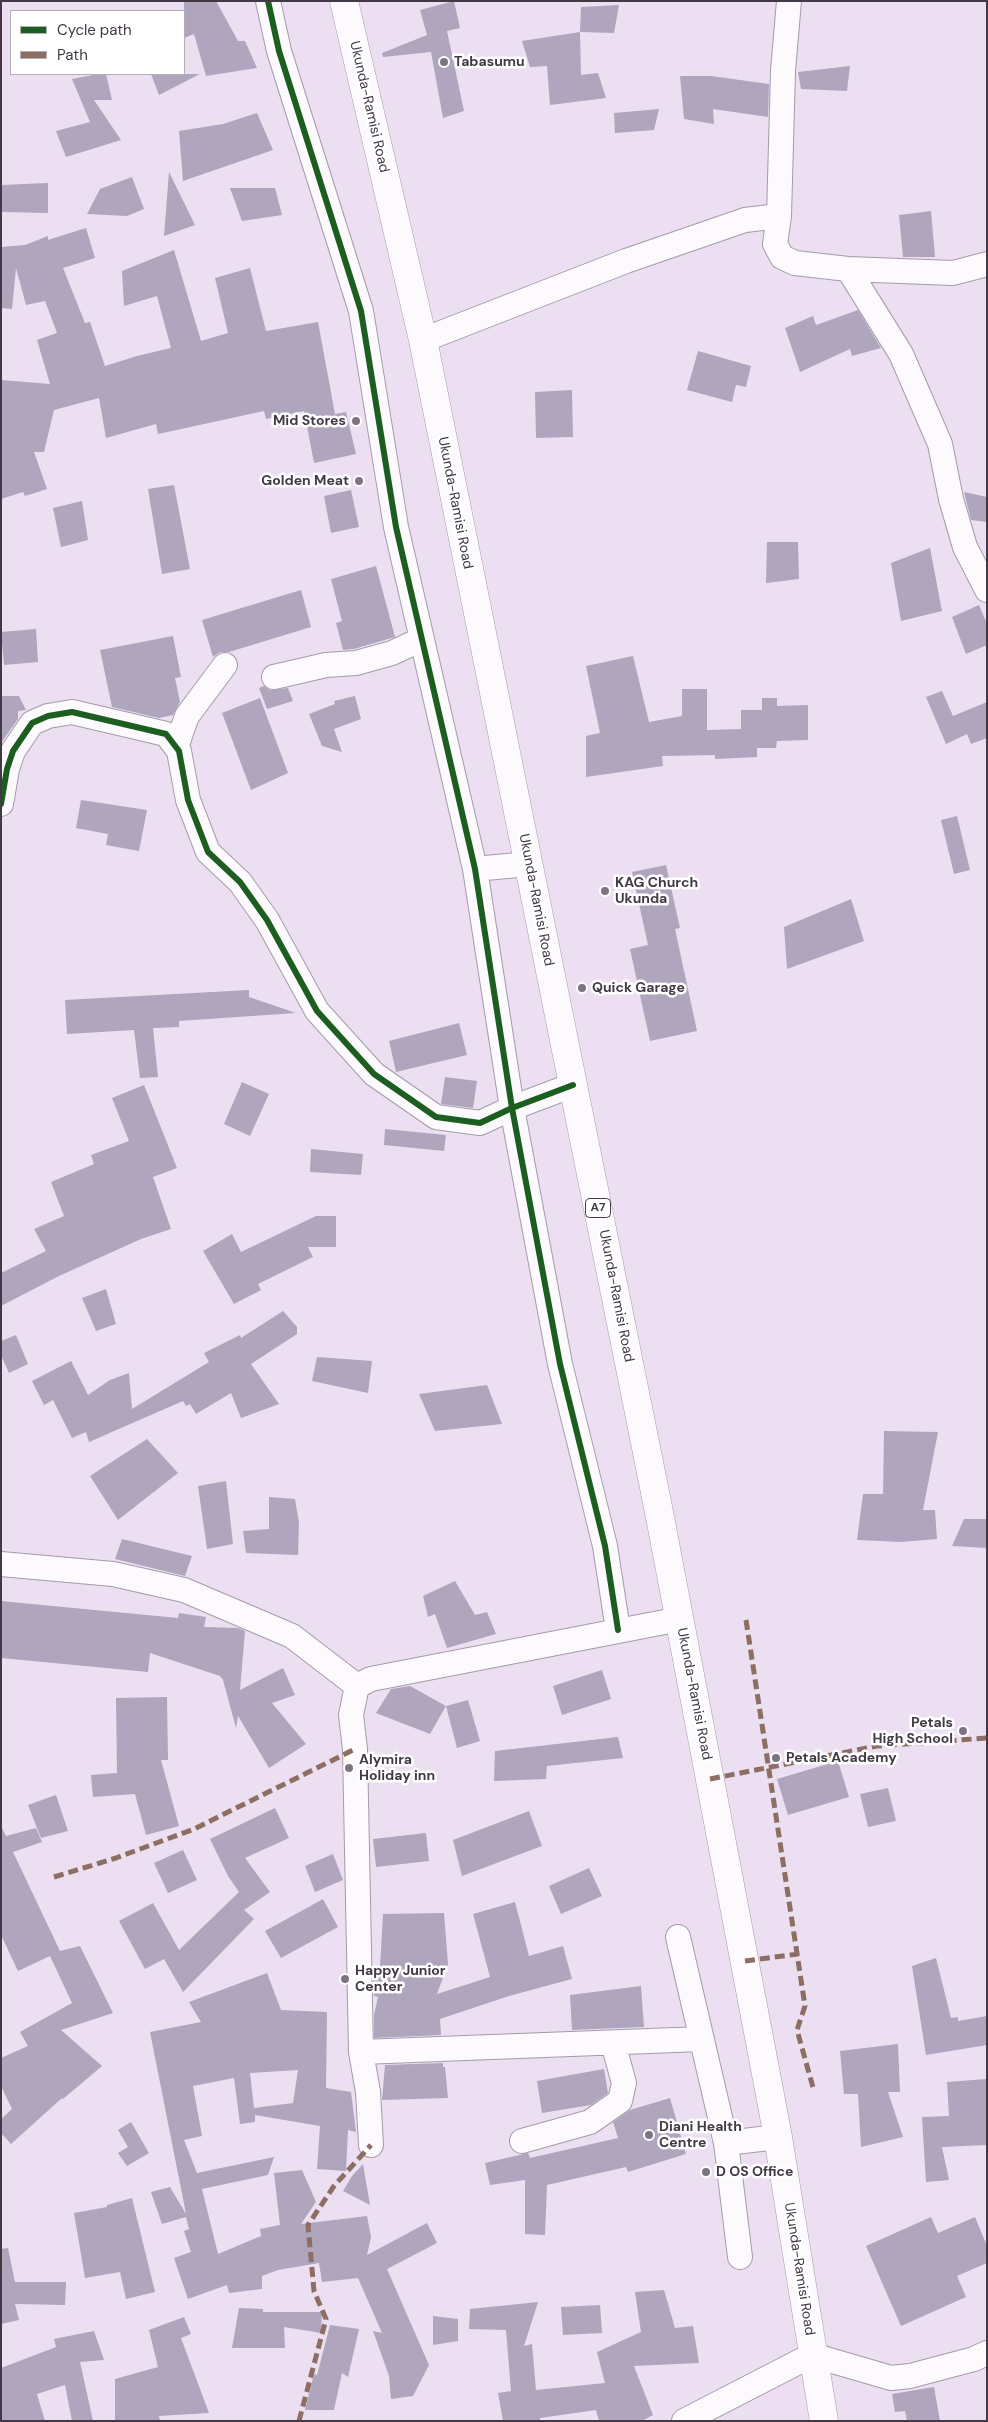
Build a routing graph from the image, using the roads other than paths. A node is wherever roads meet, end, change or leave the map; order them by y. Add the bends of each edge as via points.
1 (268, 1) edge
2 (344, 1) edge
3 (789, 1) edge
4 (779, 216) junction
5 (987, 264) edge
6 (848, 270) junction
7 (422, 340) junction
8 (987, 590) edge
9 (422, 639) junction
10 (225, 665) dead end
11 (274, 677) dead end
12 (176, 747) junction
13 (1, 804) edge
14 (528, 864) junction
15 (475, 869) junction
16 (573, 1085) junction
17 (512, 1108) junction
18 (1, 1564) edge
19 (680, 1619) junction
20 (618, 1630) junction
21 (358, 1686) junction
22 (678, 1937) dead end
23 (702, 2040) junction
24 (613, 2043) junction
25 (361, 2052) junction
26 (778, 2137) junction
27 (522, 2142) dead end
28 (726, 2143) junction
29 (371, 2145) dead end
30 (740, 2257) dead end
31 (987, 2353) edge
32 (812, 2355) junction
33 (684, 2421) edge
34 (824, 2421) edge

1 - 9 street via 279,51 361,311 396,527
2 - 7 highway, Ukunda-Ramisi Road / A7
3 - 4 street via 783,72
4 - 6 street via 775,244 782,257 795,263
4 - 7 street via 745,220 626,261
5 - 6 street via 953,273
6 - 8 street via 901,354 940,444 965,547
7 - 14 highway, Ukunda-Ramisi Road / A7
9 - 11 street via 356,663 326,665
9 - 15 street
10 - 12 street via 187,716
12 - 13 street via 166,734 72,712 48,716 32,723 13,751
12 - 17 street via 188,800 208,852 240,882 267,920 317,1010 374,1074 436,1117 480,1123
14 - 15 street
14 - 16 highway, Ukunda-Ramisi Road / A7
15 - 17 street
16 - 17 street
16 - 19 highway, Ukunda-Ramisi Road / A7
17 - 20 street via 560,1364 605,1546
18 - 21 street via 113,1574 184,1590 292,1636
19 - 20 street
19 - 26 highway, Ukunda-Ramisi Road / A7
20 - 21 street via 371,1679
21 - 25 street via 351,1715 355,1749
22 - 23 street
23 - 24 street
23 - 28 street
24 - 25 street
24 - 27 street via 624,2083 620,2101 590,2122
25 - 29 street via 368,2092
26 - 28 street
26 - 32 highway, Ukunda-Ramisi Road / A7
28 - 30 street
31 - 32 street via 910,2376 891,2378
32 - 33 street
32 - 34 highway, Ukunda-Ramisi Road / A7

